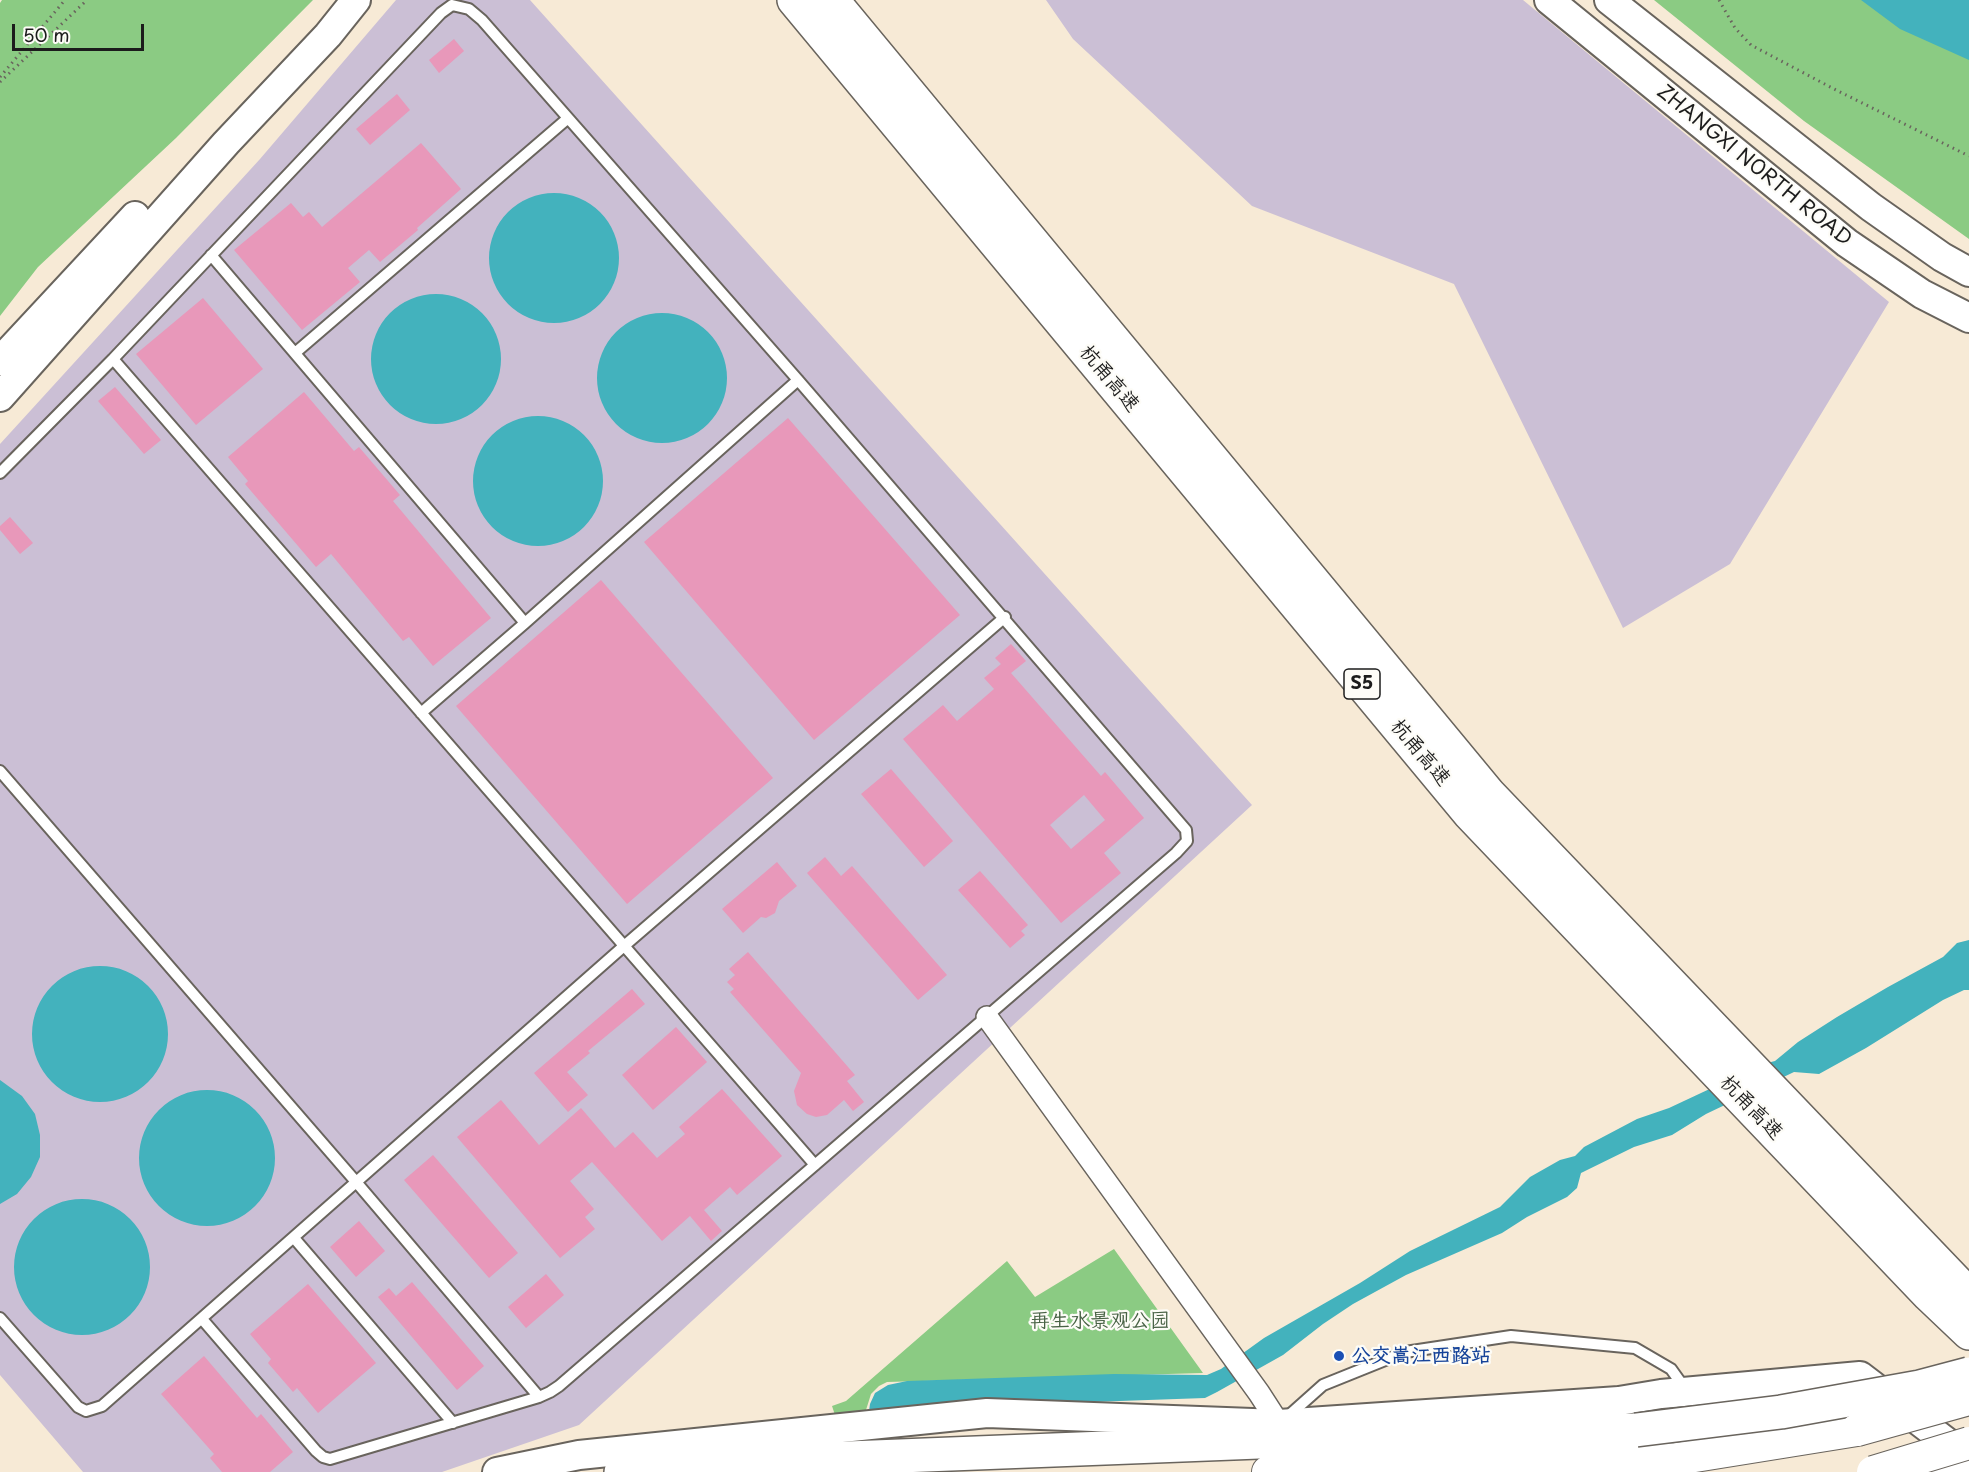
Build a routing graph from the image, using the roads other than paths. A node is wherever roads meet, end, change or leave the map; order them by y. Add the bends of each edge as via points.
1 (333, 0) edge
2 (356, 0) edge
3 (794, 0) edge
4 (832, 0) edge
5 (1549, 0) edge
6 (1609, 0) edge
7 (567, 118) junction
8 (211, 255) junction
9 (1969, 272) edge
10 (1969, 318) edge
11 (295, 353) junction
12 (113, 359) junction
13 (0, 361) edge
14 (798, 380) junction
15 (0, 397) edge
16 (0, 473) edge
17 (1005, 617) junction
18 (525, 623) junction
19 (421, 713) junction
20 (0, 771) edge
21 (624, 946) junction
22 (987, 1017) junction
23 (815, 1165) junction
24 (357, 1183) junction
25 (294, 1238) junction
26 (1969, 1295) edge
27 (0, 1318) edge
28 (202, 1319) junction
29 (1969, 1333) edge
30 (1969, 1374) edge
31 (1688, 1392) junction
32 (539, 1397) junction
33 (1969, 1400) edge
34 (453, 1423) junction
35 (1279, 1424) junction
36 (1969, 1443) edge
37 (1969, 1460) edge
38 (1969, 1466) edge
39 (497, 1472) edge
40 (621, 1472) edge
41 (1268, 1472) edge
42 (1873, 1472) edge
43 (1943, 1472) edge

1 - 13 street
2 - 15 street
3 - 29 highway, 杭甬高速 / S5 via 1469,813
4 - 26 highway, 杭甬高速 / S5 via 1489,794
5 - 10 street, ZHANGXI NORTH ROAD via 1847,243 1922,294
6 - 9 street, ZHANGXI NORTH ROAD via 1871,207
7 - 8 lane via 482,20 469,9 452,5
7 - 11 lane
7 - 14 lane
8 - 11 lane
8 - 12 lane
11 - 18 lane
12 - 16 lane
12 - 19 lane
14 - 17 lane
14 - 18 lane
17 - 21 lane
17 - 22 lane via 1177,817 1186,830 1187,841
18 - 19 lane
19 - 21 lane
20 - 24 lane
21 - 23 lane
21 - 24 lane
22 - 23 lane
22 - 35 street
23 - 32 lane via 559,1386
24 - 25 lane
24 - 32 lane
25 - 28 lane
25 - 34 lane
27 - 28 lane via 78,1407 86,1411 102,1406
28 - 34 lane via 323,1457 339,1458
30 - 40 highway, bridge via 1920,1387 1781,1412 1636,1430 823,1459
31 - 35 street via 1619,1401
31 - 35 lane via 1671,1369 1635,1348 1511,1336 1406,1352 1363,1368 1323,1385
31 - 37 street via 1860,1376
32 - 34 lane
33 - 41 main road, bridge via 1857,1430 1676,1460
35 - 39 street via 987,1413 579,1455
36 - 42 main road, bridge
38 - 43 street

